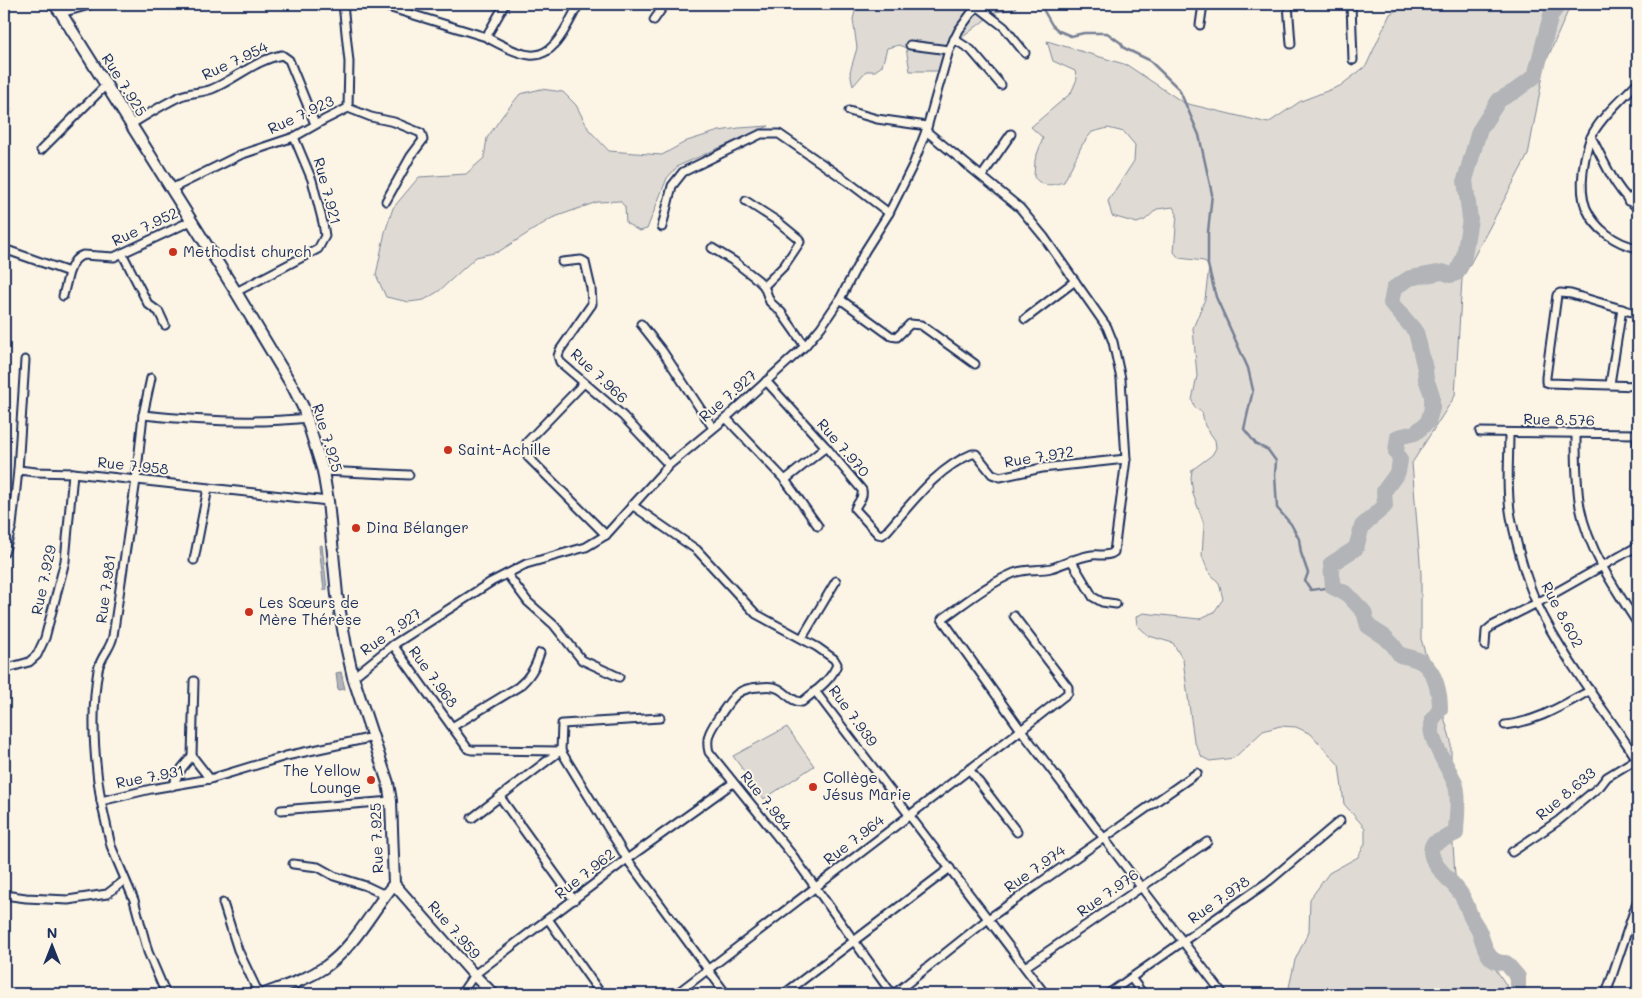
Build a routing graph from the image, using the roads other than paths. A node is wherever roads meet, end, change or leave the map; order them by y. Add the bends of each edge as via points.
1 (54, 4) edge
2 (93, 4) edge
3 (343, 4) edge
4 (378, 4) edge
5 (505, 4) edge
6 (579, 4) edge
7 (665, 4) edge
8 (1202, 4) edge
9 (1288, 4) edge
10 (1351, 4) edge
11 (977, 5) edge
12 (392, 6) edge
13 (61, 13) junction
14 (654, 20) dead end
15 (1200, 25) dead end
16 (486, 37) junction
17 (954, 39) junction
18 (910, 44) dead end
19 (1291, 44) dead end
20 (949, 50) junction
21 (1025, 53) dead end
22 (1353, 60) dead end
23 (1638, 82) edge
24 (106, 85) junction
25 (1001, 85) dead end
26 (348, 108) junction
27 (849, 111) dead end
28 (315, 124) junction
29 (130, 125) junction
30 (927, 129) junction
31 (1011, 134) dead end
32 (294, 137) junction
33 (1591, 137) junction
34 (41, 150) dead end
35 (982, 176) junction
36 (170, 189) junction
37 (1638, 191) edge
38 (746, 200) dead end
39 (386, 201) dead end
40 (1628, 201) junction
41 (1638, 208) edge
42 (889, 213) junction
43 (191, 221) junction
44 (662, 227) dead end
45 (4, 248) edge
46 (712, 248) dead end
47 (1638, 248) edge
48 (122, 253) junction
49 (562, 262) dead end
50 (69, 272) junction
51 (1075, 281) junction
52 (764, 286) junction
53 (236, 292) junction
54 (63, 296) dead end
55 (840, 298) junction
56 (1622, 309) junction
57 (1638, 314) edge
58 (1025, 319) dead end
59 (641, 324) dead end
60 (165, 325) dead end
61 (805, 346) junction
62 (26, 360) dead end
63 (975, 364) dead end
64 (151, 378) dead end
65 (766, 381) junction
66 (583, 384) junction
67 (1610, 384) junction
68 (1638, 386) edge
69 (143, 415) junction
70 (308, 418) junction
71 (726, 418) junction
72 (713, 428) junction
73 (1480, 432) dead end
74 (1509, 433) junction
75 (1576, 434) junction
76 (1638, 434) edge
77 (826, 447) junction
78 (1638, 450) edge
79 (1126, 459) junction
80 (669, 465) junction
81 (18, 470) junction
82 (323, 472) junction
83 (73, 473) junction
84 (409, 475) dead end
85 (136, 480) junction
86 (785, 480) junction
87 (208, 488) junction
88 (328, 500) junction
89 (632, 505) junction
90 (818, 526) dead end
91 (878, 534) joint
92 (606, 535) junction
93 (1638, 546) edge
94 (4, 553) edge
95 (194, 560) dead end
96 (1071, 560) junction
97 (1603, 566) junction
98 (507, 574) junction
99 (836, 581) dead end
100 (1537, 603) junction
101 (1116, 604) dead end
102 (1014, 616) dead end
103 (1638, 624) edge
104 (802, 638) junction
105 (393, 646) junction
106 (1485, 646) dead end
107 (540, 653) dead end
108 (4, 669) edge
109 (353, 676) junction
110 (619, 677) dead end
111 (194, 681) dead end
112 (1591, 690) junction
113 (815, 691) junction
114 (660, 718) dead end
115 (1505, 725) dead end
116 (452, 726) junction
117 (1021, 730) junction
118 (374, 737) junction
119 (560, 751) junction
120 (192, 756) junction
121 (1638, 760) edge
122 (969, 770) junction
123 (1196, 773) dead end
124 (210, 779) junction
125 (733, 783) junction
126 (172, 786) junction
127 (500, 797) junction
128 (101, 801) junction
129 (391, 801) junction
130 (281, 810) dead end
131 (909, 815) junction
132 (472, 818) dead end
133 (1340, 822) dead end
134 (1017, 832) dead end
135 (1104, 838) junction
136 (1207, 842) dead end
137 (1512, 852) dead end
138 (627, 858) junction
139 (293, 864) dead end
140 (950, 868) junction
141 (125, 880) junction
142 (394, 884) junction
143 (1141, 886) junction
144 (815, 887) junction
145 (385, 895) junction
146 (4, 896) edge
147 (1638, 899) edge
148 (574, 900) junction
149 (223, 903) dead end
150 (548, 919) junction
151 (988, 919) junction
152 (853, 940) junction
153 (1183, 941) junction
154 (1024, 967) junction
155 (708, 970) junction
156 (474, 975) junction
157 (1131, 978) junction
158 (166, 994) edge
159 (259, 994) edge
160 (264, 994) edge
161 (461, 994) edge
162 (494, 994) edge
163 (601, 994) edge
164 (676, 994) edge
165 (726, 994) edge
166 (784, 994) edge
167 (893, 994) edge
168 (1043, 994) edge
169 (1108, 994) edge
170 (1143, 994) edge
171 (1223, 994) edge
172 (1606, 994) edge

1 - 13 street, Rue 7.925
2 - 13 street
3 - 26 street, Rue 7.923 via 349,62
4 - 12 street
5 - 16 street
6 - 16 street via 558,40 540,54 515,51
7 - 14 street
8 - 15 street
9 - 19 street
10 - 22 street
11 - 17 street, Rue 7.927
11 - 21 street via 1004,27
12 - 16 street
13 - 24 street, Rue 7.925
17 - 20 street, Rue 7.927
17 - 25 street via 972,50
18 - 20 street
20 - 30 street, Rue 7.927
23 - 33 street
24 - 29 street, Rue 7.925
24 - 34 street
26 - 28 street, Rue 7.923
26 - 39 street via 421,133 423,140
27 - 30 street
28 - 29 street, Rue 7.954 via 289,60 282,55 245,70 212,89 167,103
28 - 32 street, Rue 7.923
29 - 36 street, Rue 7.925
30 - 35 street
30 - 42 street, Rue 7.927
31 - 35 street
32 - 36 street, Rue 7.923 via 240,155
32 - 53 street, Rue 7.921 via 312,180 325,236 318,250
33 - 40 street
33 - 47 street via 1584,160 1582,187 1585,207 1611,237
35 - 51 street via 1020,208
36 - 43 street, Rue 7.925
37 - 40 street
38 - 52 street via 800,242 784,266
40 - 41 street
42 - 44 street via 778,134 769,133 683,172 672,186
42 - 55 street, Rue 7.927
43 - 48 street, Rue 7.952
43 - 53 street, Rue 7.925
45 - 50 street
46 - 52 street via 753,274
48 - 50 street, Rue 7.952 via 107,258 79,257
48 - 60 street via 148,304 159,312
49 - 66 street, Rue 7.966 via 585,262 591,288 592,304 558,356 560,362
50 - 54 street
51 - 58 street
51 - 79 street via 1107,327 1113,342 1122,394
52 - 61 street via 770,302
53 - 70 street, Rue 7.925
55 - 61 street, Rue 7.927
55 - 63 street via 891,336 897,337 910,324 921,325
56 - 57 street
56 - 67 street
56 - 67 street via 1571,294 1560,293 1555,301 1546,382
59 - 72 street
61 - 65 street, Rue 7.927
62 - 81 street
64 - 69 street, Rue 7.981
65 - 71 street, Rue 7.927
65 - 77 street, Rue 7.970
66 - 80 street, Rue 7.966 via 623,416
66 - 92 street via 527,442 526,450 528,457
67 - 68 street
69 - 70 street via 250,422
69 - 85 street, Rue 7.981
70 - 82 street, Rue 7.925
71 - 72 street, Rue 7.927
71 - 86 street
72 - 80 street, Rue 7.927
73 - 74 street, Rue 8.576
74 - 75 street, Rue 8.576
74 - 100 street, Rue 8.602 via 1511,515 1520,557
75 - 76 street, Rue 8.576
75 - 97 street via 1581,509
76 - 78 street
77 - 86 street
77 - 91 street, Rue 7.970 via 862,490 862,498 855,510
79 - 91 street, Rue 7.972 via 1042,468 1000,477 992,474 976,454 972,454 929,484 887,531
79 - 96 street via 1114,552
80 - 89 street, Rue 7.927
81 - 83 street, Rue 7.958
81 - 94 street via 12,526
82 - 84 street
82 - 88 street, Rue 7.925
83 - 85 street, Rue 7.958
83 - 108 street, Rue 7.929 via 65,561 45,638 37,655 29,662
85 - 87 street, Rue 7.958
85 - 128 street, Rue 7.981 via 114,636 98,669 95,748
86 - 90 street
87 - 88 street, Rue 7.958
87 - 95 street
88 - 109 street, Rue 7.925 via 337,595
89 - 92 street, Rue 7.927
89 - 104 street, Rue 7.939 via 697,550 756,614
92 - 98 street, Rue 7.927 via 586,547 526,564
93 - 97 street
96 - 101 street via 1093,597
96 - 117 street via 1050,568 1014,573 942,619
97 - 100 street
97 - 103 street
98 - 105 street, Rue 7.927
98 - 110 street via 528,602 554,625 582,660
99 - 104 street
100 - 106 street via 1492,626 1486,631
100 - 112 street, Rue 8.602
102 - 117 street, Rue 7.964 via 1068,687 1065,696
104 - 113 street, Rue 7.939 via 837,664 833,673
105 - 109 street, Rue 7.927
105 - 116 street, Rue 7.968
107 - 116 street, Rue 7.968 via 535,668 518,687
109 - 118 street, Rue 7.925
111 - 120 street
112 - 115 street via 1535,719
112 - 121 street, Rue 8.602
113 - 125 street, Rue 7.984 via 802,702 792,700 778,688 771,687 751,688 735,694 708,734 707,744 709,752
113 - 131 street, Rue 7.939
114 - 119 street via 562,724
116 - 119 street via 472,750
117 - 122 street, Rue 7.964
117 - 135 street
118 - 124 street, Rue 7.931 via 286,756
118 - 129 street, Rue 7.925
119 - 127 street
119 - 138 street
120 - 124 street
120 - 126 street
121 - 137 street, Rue 8.633 via 1608,777 1558,821
122 - 131 street, Rue 7.964
122 - 134 street
123 - 135 street, Rue 7.974
124 - 126 street, Rue 7.931
125 - 138 street, Rue 7.962
125 - 144 street, Rue 7.984
126 - 128 street, Rue 7.931
127 - 132 street
127 - 148 street
128 - 141 street, Rue 7.931 via 111,846
129 - 130 street
129 - 142 street, Rue 7.925
131 - 140 street, Rue 7.939
131 - 144 street, Rue 7.964
133 - 153 street, Rue 7.978 via 1269,881
135 - 143 street
135 - 151 street, Rue 7.974
136 - 143 street, Rue 7.976
138 - 148 street, Rue 7.962
138 - 155 street
139 - 145 street via 318,867
140 - 151 street, Rue 7.939
140 - 152 street
141 - 146 street via 107,894 68,900
141 - 158 street, Rue 7.931 via 148,952
142 - 145 street
142 - 156 street, Rue 7.959
143 - 153 street
143 - 154 street, Rue 7.976
144 - 152 street, Rue 7.984
144 - 155 street, Rue 7.964
145 - 160 street via 337,957 302,980
147 - 172 street
148 - 150 street, Rue 7.962
149 - 159 street via 238,950
150 - 156 street, Rue 7.962
150 - 163 street
151 - 154 street, Rue 7.939
151 - 167 street, Rue 7.974
152 - 166 street
152 - 167 street, Rue 7.984
153 - 157 street, Rue 7.978
153 - 171 street
154 - 168 street, Rue 7.939
155 - 164 street, Rue 7.964
155 - 165 street
156 - 161 street, Rue 7.962
156 - 162 street, Rue 7.959
157 - 169 street, Rue 7.978
157 - 170 street

